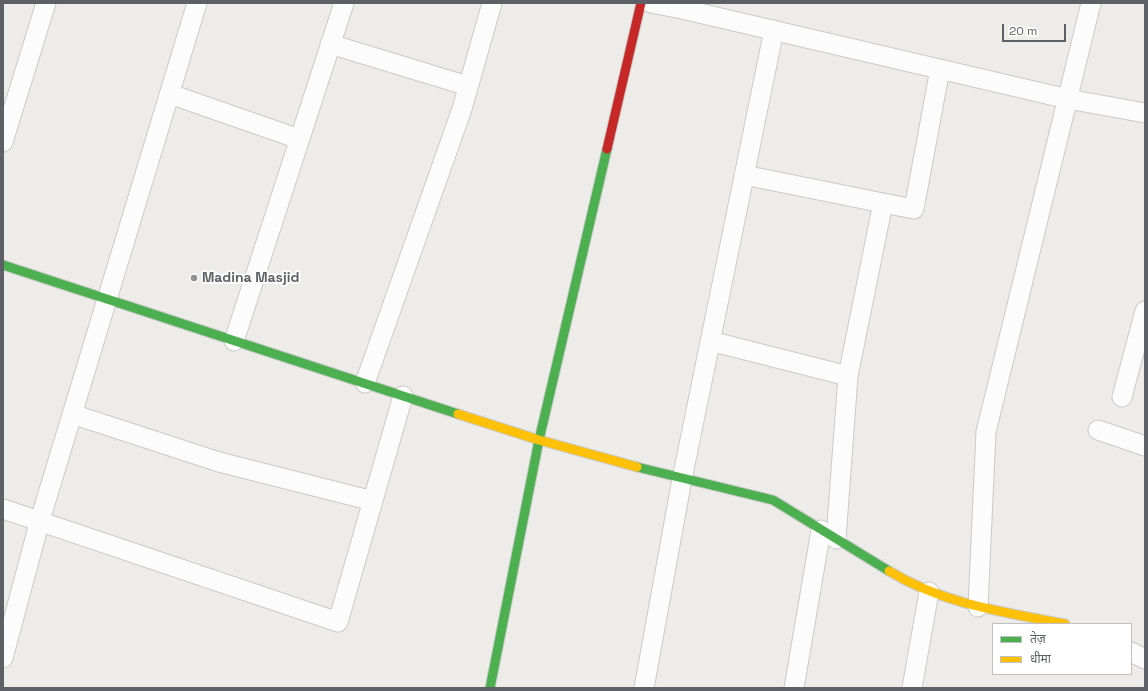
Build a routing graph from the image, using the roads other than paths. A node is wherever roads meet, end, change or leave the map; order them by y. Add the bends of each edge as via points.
1 (46, 3) edge
2 (196, 3) edge
3 (344, 3) edge
4 (492, 3) edge
5 (641, 3) edge
6 (1091, 3) edge
7 (662, 4) edge
8 (774, 30) junction
9 (330, 44) junction
10 (940, 69) junction
11 (468, 86) junction
12 (170, 94) junction
13 (1068, 99) junction
14 (1145, 113) edge
15 (299, 139) junction
16 (3, 142) edge
17 (744, 175) junction
18 (883, 203) junction
19 (3, 265) edge
20 (107, 299) junction
21 (1145, 311) edge
22 (234, 341) junction
23 (710, 341) junction
24 (848, 376) junction
25 (365, 383) junction
26 (403, 396) junction
27 (1122, 397) dead end
28 (72, 414) junction
29 (1098, 430) dead end
30 (539, 440) junction
31 (1145, 446) edge
32 (682, 479) junction
33 (373, 501) junction
34 (3, 509) edge
35 (40, 520) junction
36 (828, 534) junction
37 (929, 592) junction
38 (978, 606) junction
39 (1060, 623) edge
40 (1132, 652) edge
41 (3, 658) edge
42 (1145, 659) edge
43 (490, 688) edge
44 (644, 688) edge
45 (794, 688) edge
46 (912, 688) edge

1 - 16 street
2 - 12 street
3 - 9 street
4 - 11 street
5 - 30 street
6 - 13 street
7 - 8 street
8 - 10 street
8 - 17 street
9 - 11 street
9 - 15 street
10 - 13 street
10 - 18 street via 914,209
11 - 25 street via 412,254
12 - 15 street
12 - 20 street
13 - 14 street
13 - 38 street via 986,432
15 - 22 street
17 - 18 street
17 - 23 street
18 - 24 street
19 - 20 street
20 - 22 street
20 - 28 street
21 - 27 street
22 - 25 street
23 - 24 street
23 - 32 street
24 - 36 street
25 - 26 street
26 - 30 street
26 - 33 street
28 - 33 street via 220,462
28 - 35 street
29 - 31 street
30 - 32 street
30 - 43 street
32 - 36 street via 773,500
32 - 44 street
33 - 35 street via 338,622
34 - 35 street
35 - 41 street
36 - 37 street via 905,581
36 - 45 street
37 - 38 street
37 - 46 street
38 - 39 street
40 - 42 street

